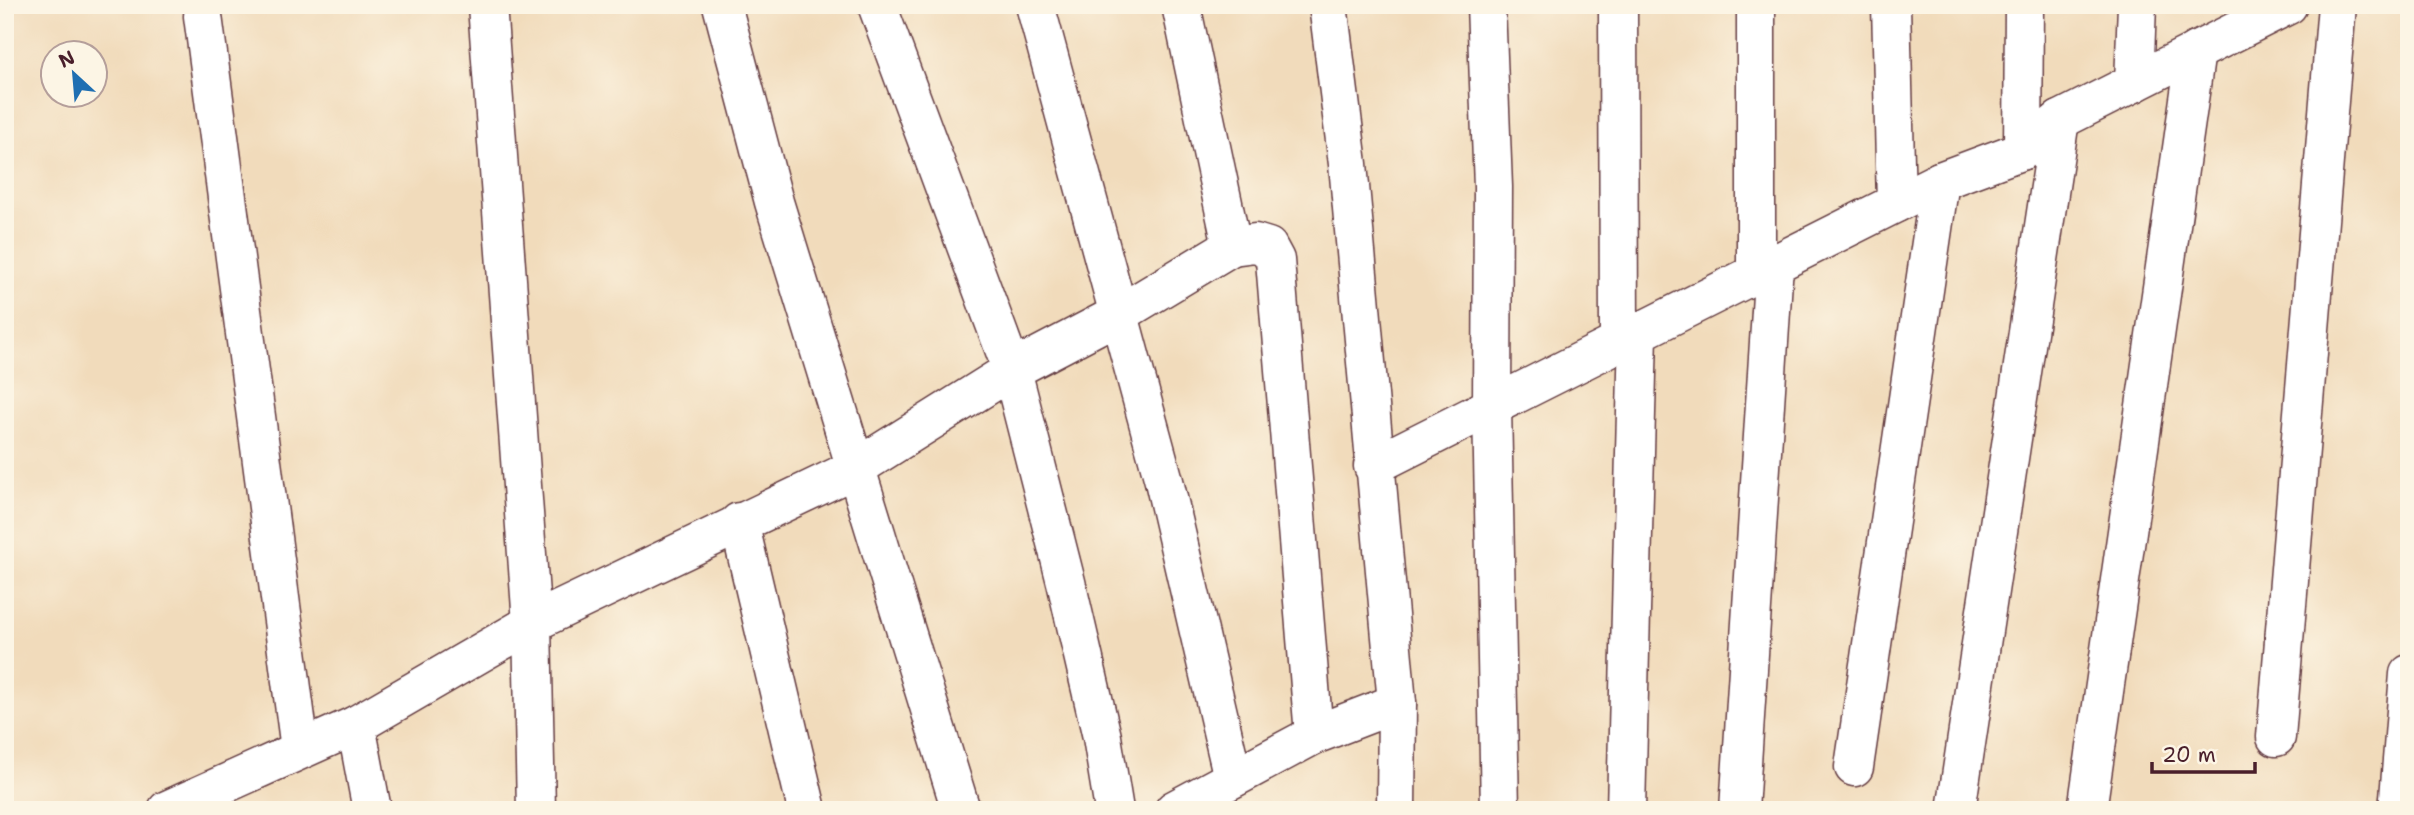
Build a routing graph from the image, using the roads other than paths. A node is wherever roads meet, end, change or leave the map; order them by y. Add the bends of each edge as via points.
1 (487, 5) edge
2 (722, 5) edge
3 (877, 5) edge
4 (1035, 5) edge
5 (1181, 5) edge
6 (1328, 5) edge
7 (1486, 5) edge
8 (1618, 5) edge
9 (1756, 5) edge
10 (1891, 5) edge
11 (2024, 5) edge
12 (2137, 5) edge
13 (2337, 5) edge
14 (2272, 9) edge
15 (203, 16) dead end
16 (2196, 51) junction
17 (2134, 83) junction
18 (2060, 120) junction
19 (2023, 150) junction
20 (1940, 181) junction
21 (1896, 203) junction
22 (1232, 246) junction
23 (1765, 269) junction
24 (1119, 314) junction
25 (1628, 338) junction
26 (1012, 370) junction
27 (1492, 406) junction
28 (1373, 466) junction
29 (856, 468) junction
30 (739, 522) junction
31 (532, 623) junction
32 (2409, 674) edge
33 (1397, 703) junction
34 (356, 725) junction
35 (1314, 735) junction
36 (2276, 737) dead end
37 (300, 748) junction
38 (1854, 767) dead end
39 (1233, 778) junction
40 (167, 810) edge
41 (372, 810) edge
42 (537, 810) edge
43 (807, 810) edge
44 (961, 810) edge
45 (1114, 810) edge
46 (1174, 810) edge
47 (1396, 810) edge
48 (1500, 810) edge
49 (1626, 810) edge
50 (1739, 810) edge
51 (1956, 810) edge
52 (2087, 810) edge
53 (2398, 810) edge

1 - 31 street
2 - 29 street via 775,202
3 - 26 street
4 - 24 street
5 - 22 street
6 - 28 street via 1348,164
7 - 27 street via 1493,187
8 - 25 street
9 - 23 street
10 - 21 street
11 - 19 street
12 - 17 street
13 - 36 street
14 - 16 street
15 - 37 street
16 - 17 street
16 - 52 street
17 - 18 street
18 - 19 street
18 - 51 street
19 - 20 street
20 - 21 street
20 - 38 street
21 - 23 street
22 - 24 street
22 - 35 street via 1255,243 1268,247 1278,272
23 - 25 street
23 - 50 street
24 - 26 street
24 - 39 street via 1164,481
25 - 27 street
25 - 49 street
26 - 29 street
26 - 45 street via 1102,737
27 - 28 street
27 - 48 street
28 - 33 street
29 - 30 street
29 - 44 street
30 - 31 street
30 - 43 street
31 - 34 street
31 - 42 street
32 - 53 street
33 - 35 street
33 - 47 street
34 - 37 street
34 - 41 street
35 - 39 street
37 - 40 street
39 - 46 street

